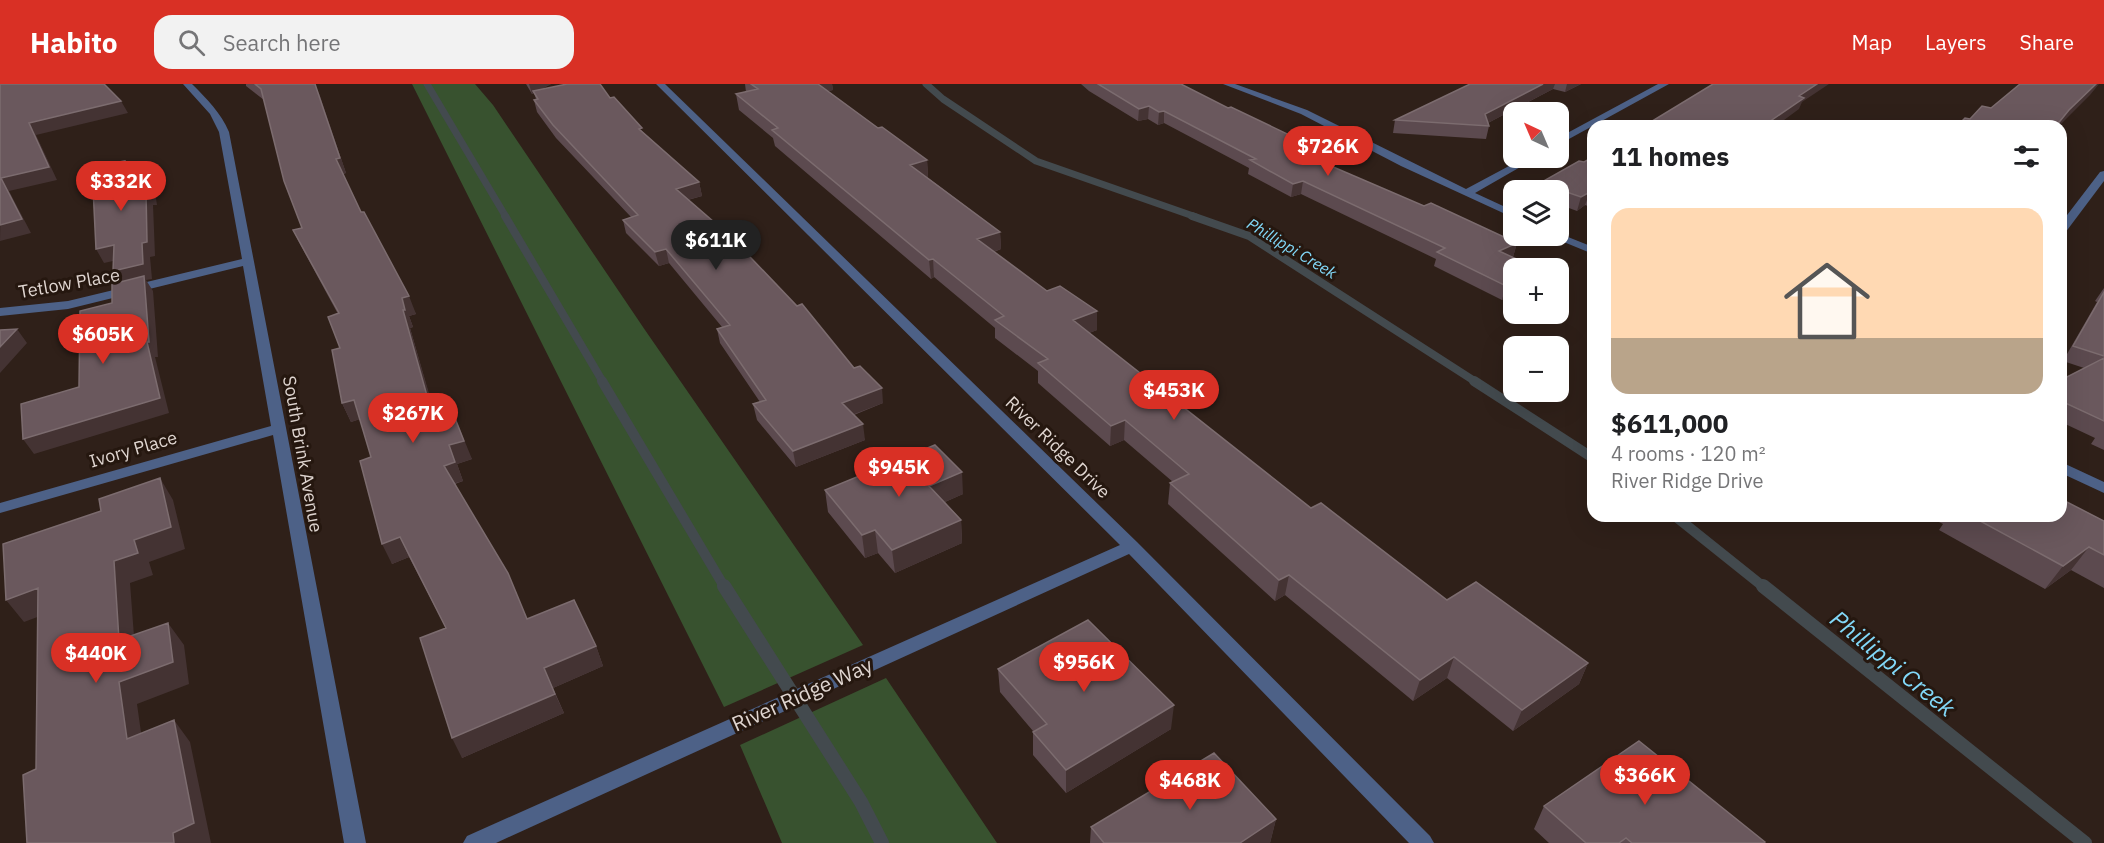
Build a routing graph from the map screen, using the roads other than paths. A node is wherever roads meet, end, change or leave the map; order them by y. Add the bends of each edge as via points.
1 (187, 84) edge
2 (660, 84) edge
3 (1227, 84) edge
4 (1665, 84) edge
5 (1599, 120) edge
6 (1587, 126) edge
7 (1569, 136) edge
8 (1512, 168) edge
9 (2104, 174) edge
10 (1466, 193) junction
11 (1503, 210) edge
12 (2067, 223) edge
13 (1569, 241) edge
14 (1587, 248) edge
15 (248, 261) junction
16 (0, 312) edge
17 (278, 429) junction
18 (2067, 470) edge
19 (2104, 488) edge
20 (0, 508) edge
21 (1131, 546) junction
22 (355, 843) edge
23 (474, 843) edge
24 (1423, 843) edge

1 - 15 street, South Brink Avenue via 210,108 224,132
2 - 21 street, River Ridge Drive
3 - 10 street via 1304,112
4 - 5 street
6 - 7 street
8 - 10 street
9 - 12 street
10 - 11 street
13 - 14 street
15 - 16 street, Tetlow Place via 68,305
15 - 17 street, South Brink Avenue
17 - 20 street, Ivory Place
17 - 22 street, South Brink Avenue
18 - 19 street
21 - 23 street, River Ridge Way
21 - 24 street, River Ridge Drive

